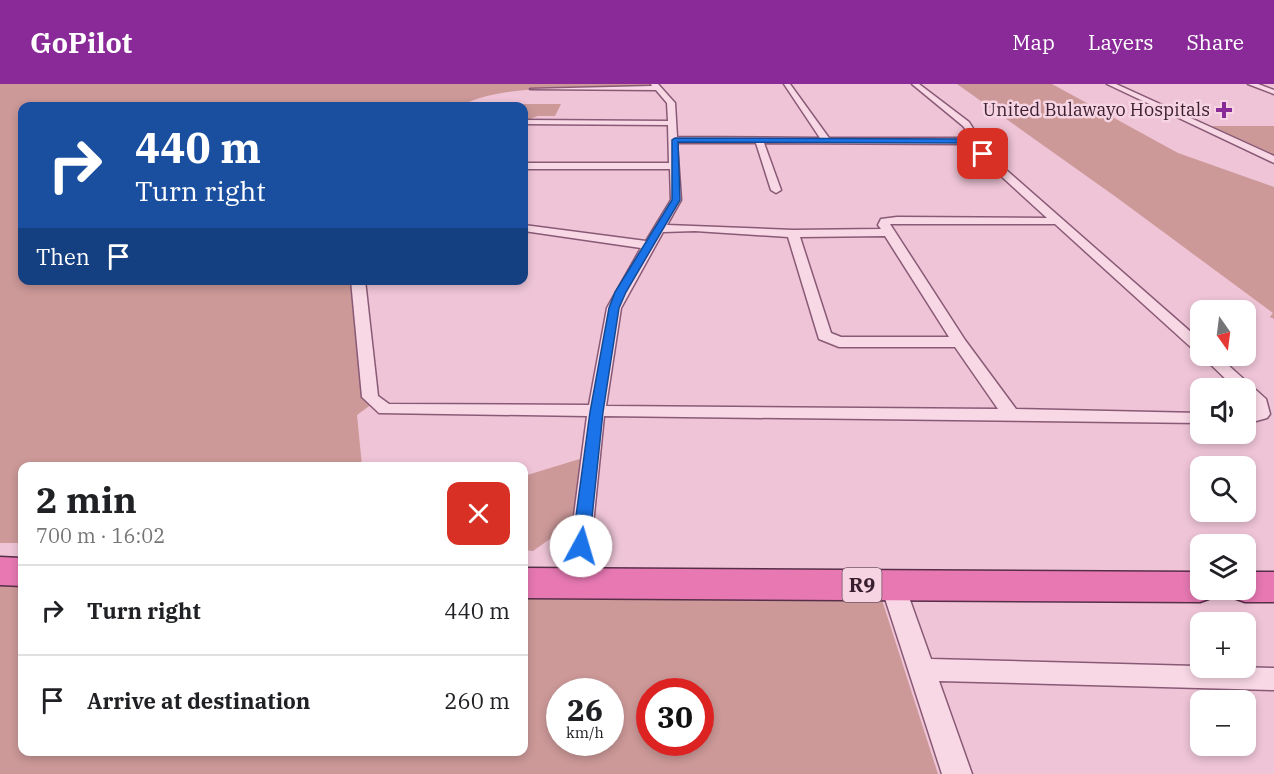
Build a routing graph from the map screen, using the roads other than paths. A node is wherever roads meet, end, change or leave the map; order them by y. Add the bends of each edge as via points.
1 (787, 84) edge
2 (915, 84) edge
3 (1110, 84) edge
4 (1251, 84) edge
5 (656, 86) edge
6 (534, 89) dead end
7 (1274, 92) edge
8 (528, 122) edge
9 (674, 123) junction
10 (675, 140) junction
11 (759, 140) junction
12 (826, 141) junction
13 (968, 141) junction
14 (1274, 160) edge
15 (528, 166) edge
16 (676, 166) junction
17 (776, 190) dead end
18 (1060, 221) junction
19 (660, 225) junction
20 (528, 229) edge
21 (887, 232) junction
22 (793, 234) junction
23 (649, 245) junction
24 (359, 285) edge
25 (1190, 339) edge
26 (959, 342) junction
27 (1220, 366) edge
28 (1233, 378) edge
29 (1256, 399) edge
30 (596, 412) junction
31 (1011, 414) junction
32 (1256, 416) edge
33 (1190, 418) edge
34 (0, 571) edge
35 (18, 572) edge
36 (528, 583) edge
37 (576, 584) junction
38 (893, 586) junction
39 (1190, 587) edge
40 (1256, 587) edge
41 (1274, 587) edge
42 (923, 670) junction
43 (1274, 678) edge
44 (957, 774) edge

1 - 12 street
2 - 13 street via 966,124 970,130
3 - 14 street
4 - 7 street
5 - 6 street
5 - 9 street via 671,101
8 - 9 street
9 - 10 street
10 - 11 street
10 - 16 street
11 - 12 street
11 - 17 street
12 - 13 street
13 - 18 street
15 - 16 street
16 - 19 street via 676,200
18 - 21 street via 897,220 885,221
18 - 25 street
19 - 22 street
19 - 23 street
20 - 23 street
21 - 22 street
21 - 26 street
22 - 26 street via 821,331 828,339
23 - 30 street via 614,308
24 - 30 street via 370,397 378,405 386,409
26 - 31 street
27 - 28 street
29 - 32 street via 1261,414
30 - 31 street
30 - 37 street
31 - 33 street
34 - 35 highway
36 - 37 highway, R9
37 - 38 highway, R9
38 - 39 highway, R9
38 - 42 street
40 - 41 highway
42 - 43 street
42 - 44 street

